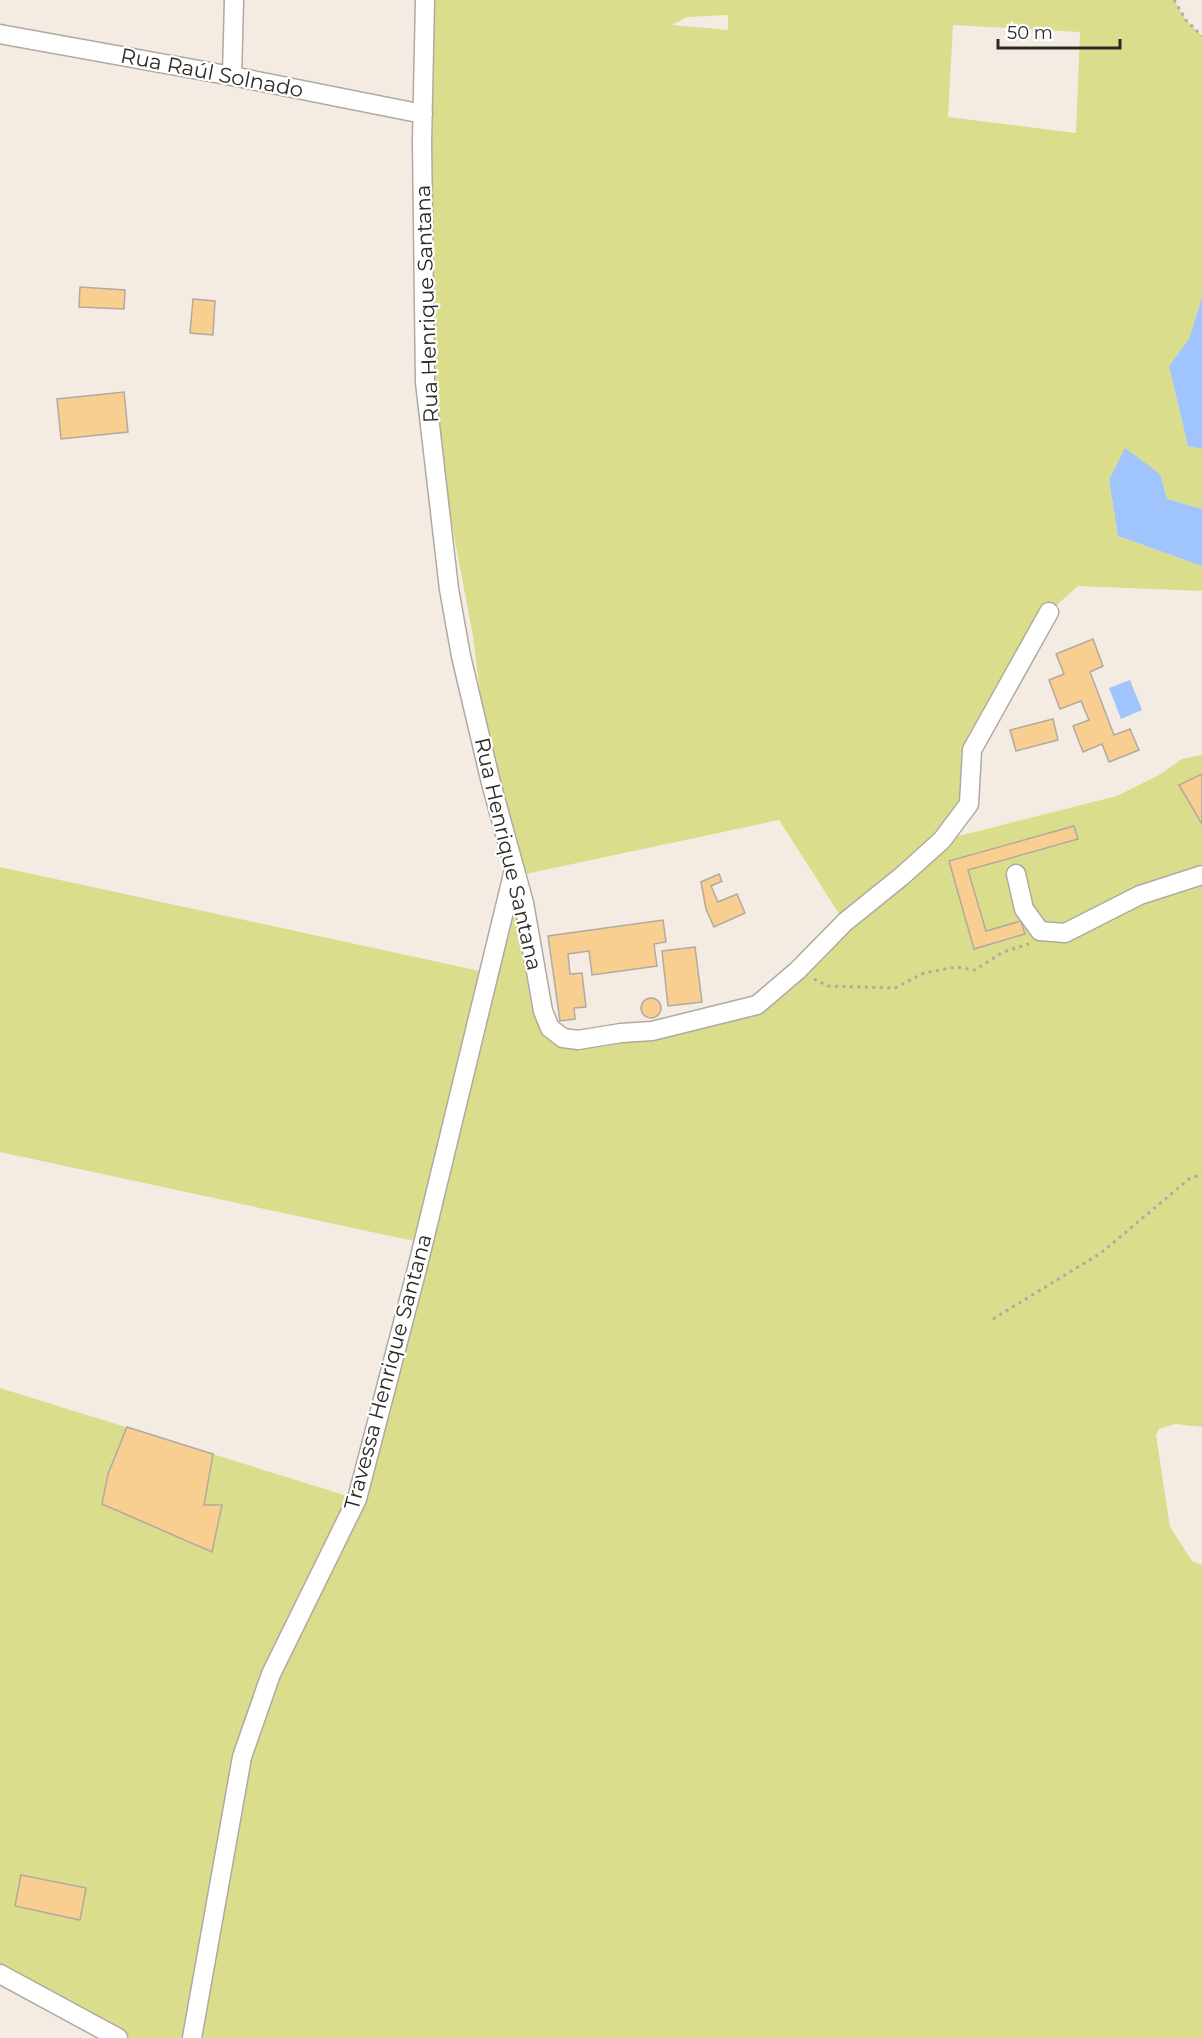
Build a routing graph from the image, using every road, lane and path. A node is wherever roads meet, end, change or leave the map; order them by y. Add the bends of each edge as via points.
1 (234, 0) edge
2 (425, 0) edge
3 (1174, 0) edge
4 (0, 34) edge
5 (1202, 36) edge
6 (232, 76) junction
7 (423, 114) junction
8 (1049, 612) dead end
9 (514, 868) junction
10 (1016, 874) dead end
11 (1202, 875) edge
12 (1034, 943) dead end
13 (798, 970) junction
14 (1202, 1174) edge
15 (993, 1319) dead end
16 (0, 1974) edge
17 (118, 2038) edge
18 (192, 2038) edge

1 - 6 street
2 - 7 street, Rua Henrique Santana
3 - 5 path
4 - 6 street, Rua Raúl Solnado
6 - 7 street, Rua Raúl Solnado
7 - 9 street, Rua Henrique Santana via 425,382 447,578 461,656
8 - 13 street, Rua Henrique Santana via 972,750 969,804 942,840 845,922
9 - 13 street, Rua Henrique Santana via 543,1011 550,1028 563,1038 579,1040 652,1031 757,1005
9 - 18 street, Travessa Henrique Santana via 357,1499 271,1674 242,1757
10 - 11 street via 1024,909 1040,931 1065,933 1140,895
12 - 13 path via 1003,952 975,970 956,967 924,974 895,988 828,986
14 - 15 path via 1189,1179 1101,1253
16 - 17 street

